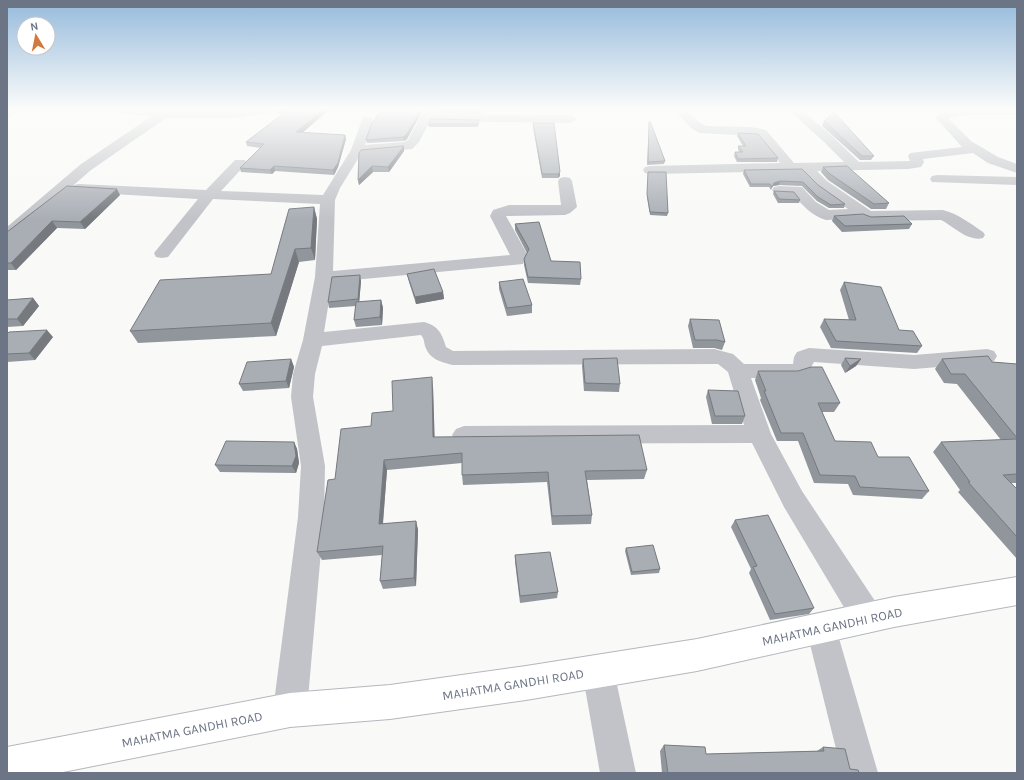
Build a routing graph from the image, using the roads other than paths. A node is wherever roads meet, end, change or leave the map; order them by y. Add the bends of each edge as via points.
1 (116, 146) edge
2 (358, 146) edge
3 (402, 146) edge
4 (776, 146) edge
5 (836, 146) edge
6 (971, 146) edge
7 (975, 149) junction
8 (357, 150) junction
9 (240, 163) dead end
10 (855, 166) junction
11 (798, 167) junction
12 (1017, 169) edge
13 (650, 170) edge
14 (937, 180) dead end
15 (566, 181) dead end
16 (1017, 181) edge
17 (64, 187) junction
18 (779, 190) edge
19 (210, 194) junction
20 (328, 200) junction
21 (862, 213) junction
22 (7, 235) edge
23 (977, 236) dead end
24 (162, 252) dead end
25 (324, 277) junction
26 (313, 340) junction
27 (987, 356) edge
28 (738, 371) junction
29 (759, 434) junction
30 (464, 435) edge
31 (1017, 591) edge
32 (868, 618) junction
33 (821, 628) junction
34 (598, 671) junction
35 (290, 710) junction
36 (12, 767) edge
37 (618, 773) edge
38 (860, 773) edge

1 - 17 street via 86,167
2 - 8 street
3 - 8 street
4 - 11 street
5 - 10 street
6 - 7 street
7 - 10 street via 914,156 917,162 912,165
7 - 12 street via 993,160
8 - 20 street
9 - 19 street
10 - 11 street
11 - 13 street
11 - 21 street
14 - 16 street
15 - 25 street via 569,207 565,210 509,210 498,213 518,252 517,260 512,262
17 - 19 street
17 - 22 street
18 - 21 street via 797,190 810,205 826,215
19 - 20 street
19 - 24 street
20 - 25 street
21 - 23 street via 874,217 943,215
25 - 26 street
26 - 28 street via 424,328 430,330 438,352 443,357 714,356 726,358
26 - 35 street via 304,374 302,397 313,466 311,517
27 - 28 street via 914,362 809,355 804,357 800,369 794,371
28 - 29 street
29 - 30 street
29 - 32 street via 793,499
31 - 32 main road, MAHATMA GANDHI ROAD
32 - 33 main road, MAHATMA GANDHI ROAD
33 - 34 main road, MAHATMA GANDHI ROAD via 697,655
33 - 38 street
34 - 35 main road, MAHATMA GANDHI ROAD via 390,702
34 - 37 street
35 - 36 main road, MAHATMA GANDHI ROAD

